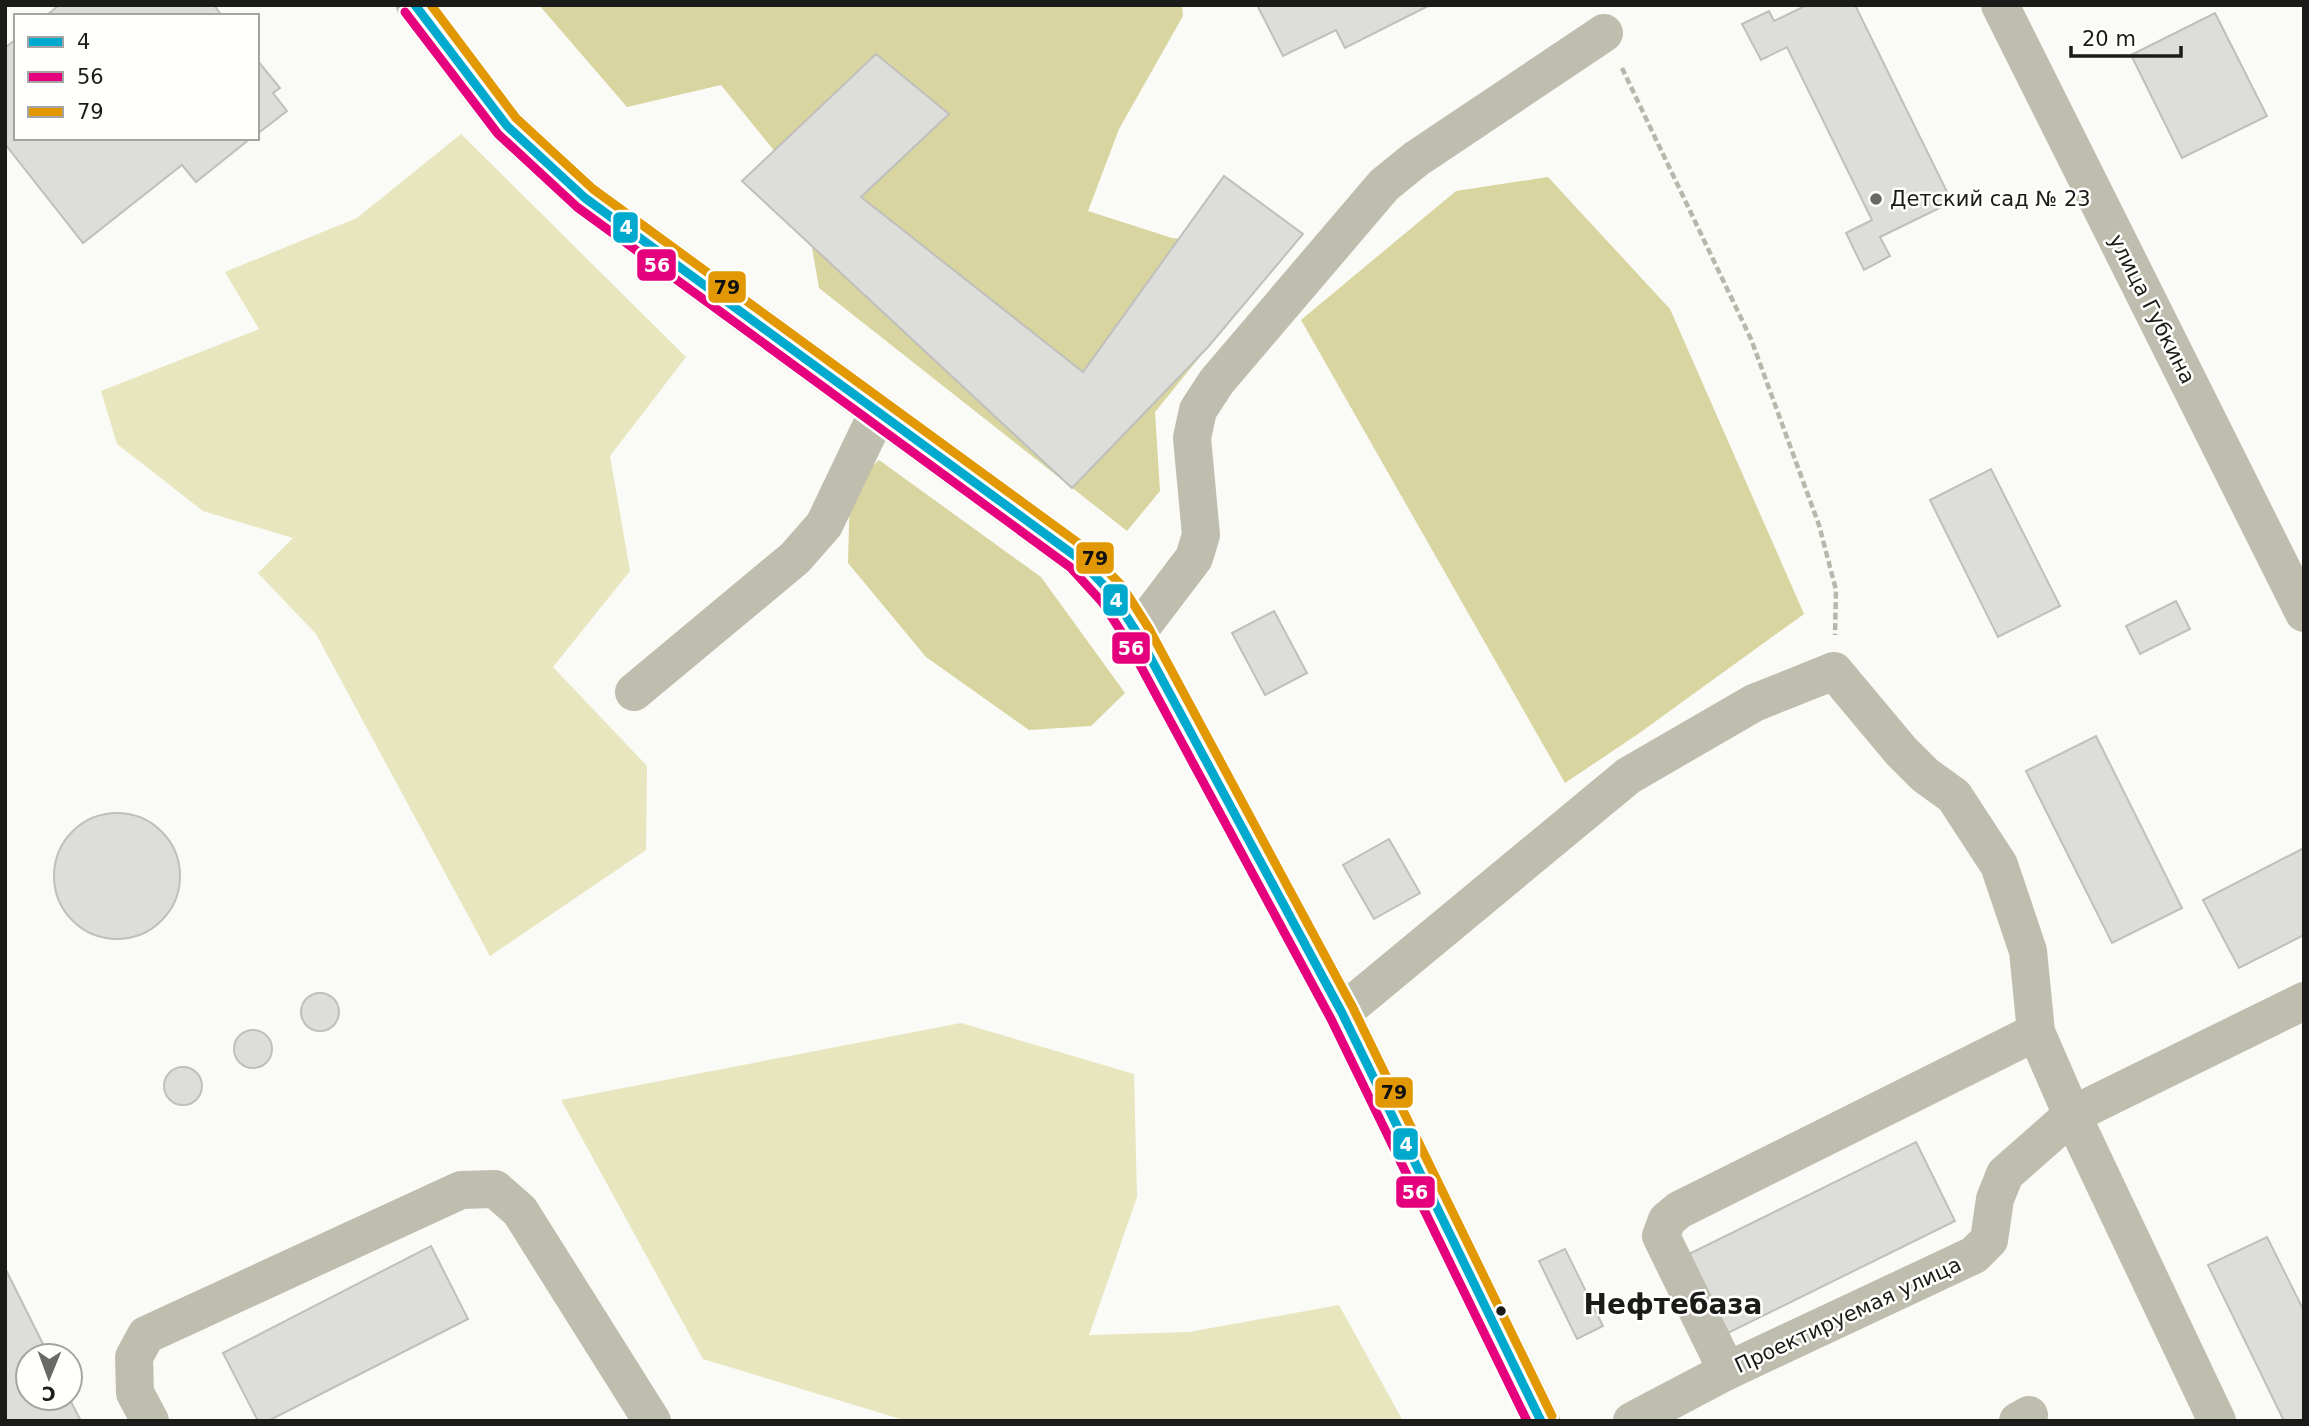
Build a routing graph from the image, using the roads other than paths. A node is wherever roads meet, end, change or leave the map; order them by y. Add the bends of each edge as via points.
1 (415, 5) edge
2 (2000, 5) edge
3 (1604, 33) road end
4 (878, 411) junction
5 (2304, 613) edge
6 (1137, 633) junction
7 (634, 692) dead end
8 (2304, 1001) edge
9 (1342, 1013) junction
10 (2036, 1032) junction
11 (2072, 1115) junction
12 (1727, 1371) junction
13 (150, 1421) edge
14 (652, 1421) edge
15 (1541, 1421) edge
16 (1632, 1421) edge
17 (2217, 1421) edge

1 - 4 street via 507,126 584,198
2 - 5 street, улица Губкина
3 - 6 street via 1384,185 1217,381 1198,410 1192,438 1201,535 1194,558
4 - 6 street via 1078,558 1112,594
4 - 7 street via 824,525 811,542
6 - 9 street
8 - 11 street, Проектируемая улица
9 - 10 street via 1628,776 1754,703 1834,671 1901,751 1954,796 1999,865 2028,951
9 - 15 street
10 - 11 street
10 - 12 street via 1667,1220 1661,1236
11 - 12 street, Проектируемая улица via 2005,1174 1995,1199 1989,1240 1974,1255
11 - 17 street
12 - 16 street, Проектируемая улица
13 - 14 street via 135,1393 134,1357 146,1335 461,1190 495,1189 520,1211

